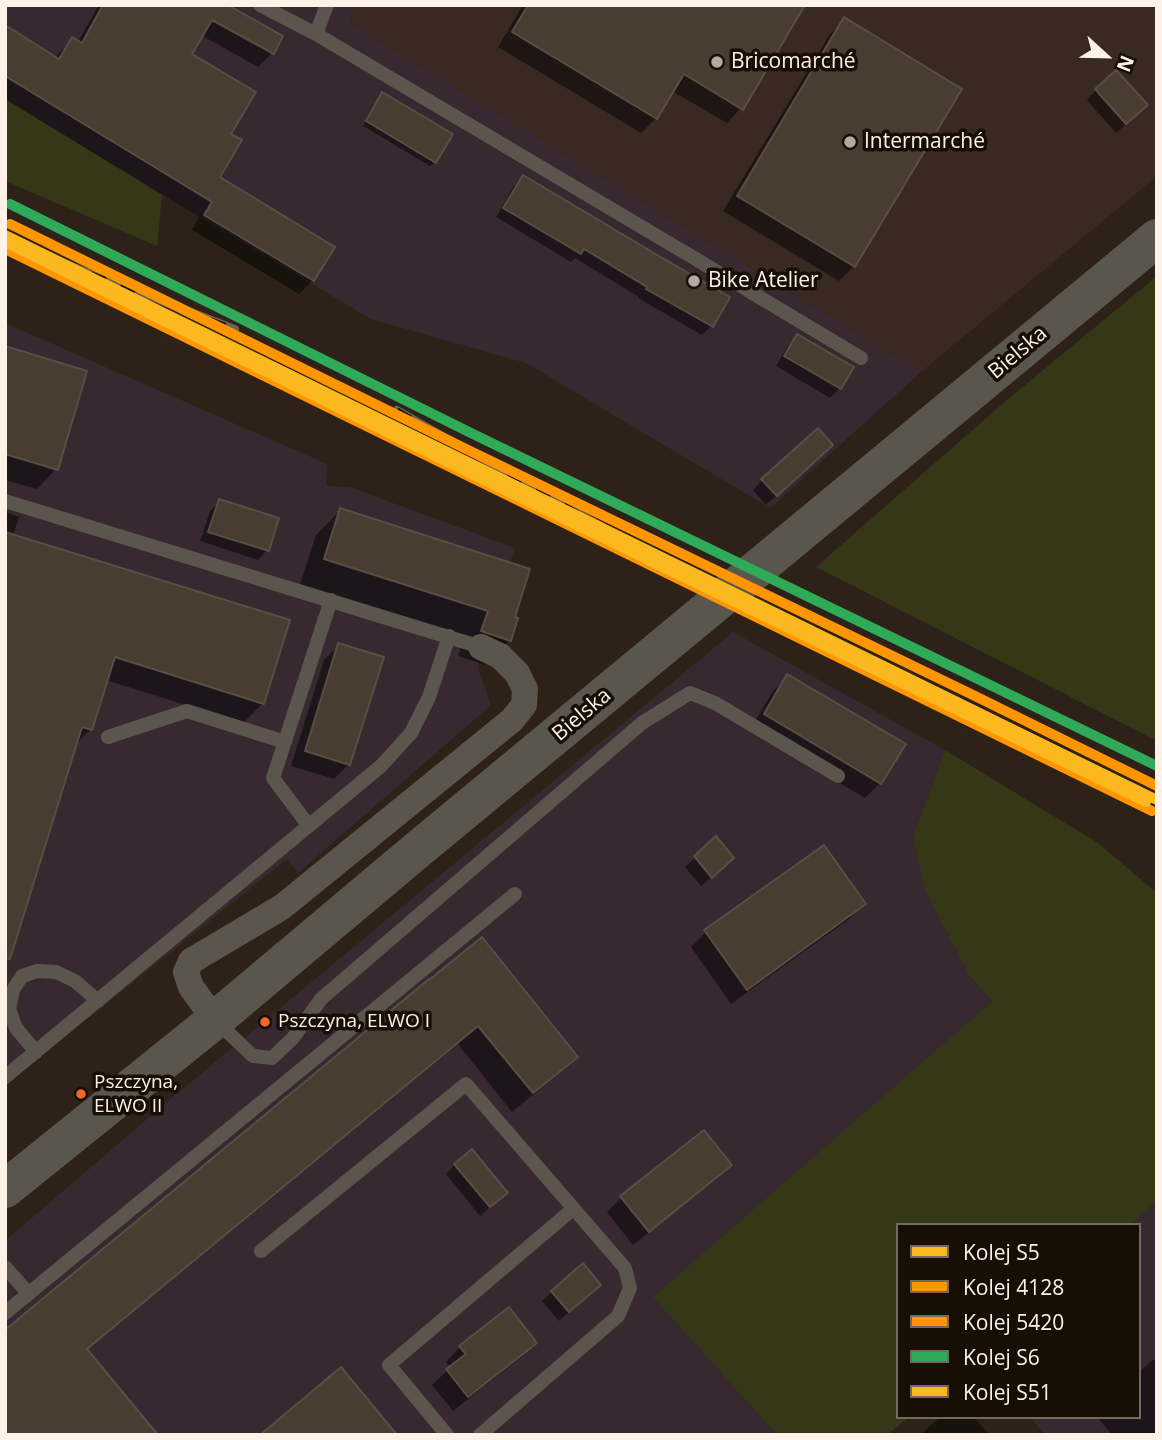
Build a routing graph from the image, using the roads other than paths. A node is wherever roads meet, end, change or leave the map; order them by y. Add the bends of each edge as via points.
1 (260, 5) edge
2 (327, 5) edge
3 (316, 34) junction
4 (1157, 238) edge
5 (861, 358) dead end
6 (5, 500) edge
7 (331, 600) junction
8 (449, 636) junction
9 (481, 647) joint
10 (108, 737) dead end
11 (285, 742) junction
12 (838, 776) dead end
13 (309, 826) junction
14 (515, 894) dead end
15 (98, 1000) junction
16 (215, 1020) junction
17 (36, 1052) junction
18 (5, 1077) edge
19 (5, 1189) edge
20 (573, 1209) junction
21 (261, 1251) dead end
22 (5, 1267) edge
23 (29, 1294) junction
24 (5, 1314) edge
25 (447, 1435) edge
26 (480, 1435) edge

1 - 3 lane
2 - 3 lane
3 - 5 lane
4 - 16 main road, Bielska
6 - 7 lane
7 - 8 lane
7 - 11 lane
8 - 9 lane
8 - 13 lane via 411,733 381,766
9 - 16 street via 500,656 517,673 525,689 524,705 512,720 282,907 191,961 186,972 191,987
10 - 11 lane via 187,711
11 - 13 lane via 273,778
12 - 16 lane via 715,703 690,693 642,723 321,999 272,1058 253,1056
13 - 15 lane
14 - 23 lane
15 - 17 lane
15 - 17 lane via 56,972 22,976 9,1009 16,1028
16 - 19 main road, Bielska
17 - 18 lane
20 - 21 lane via 466,1084
20 - 25 lane via 388,1365
20 - 26 lane via 625,1268 629,1288 618,1317
22 - 23 lane
23 - 24 lane

